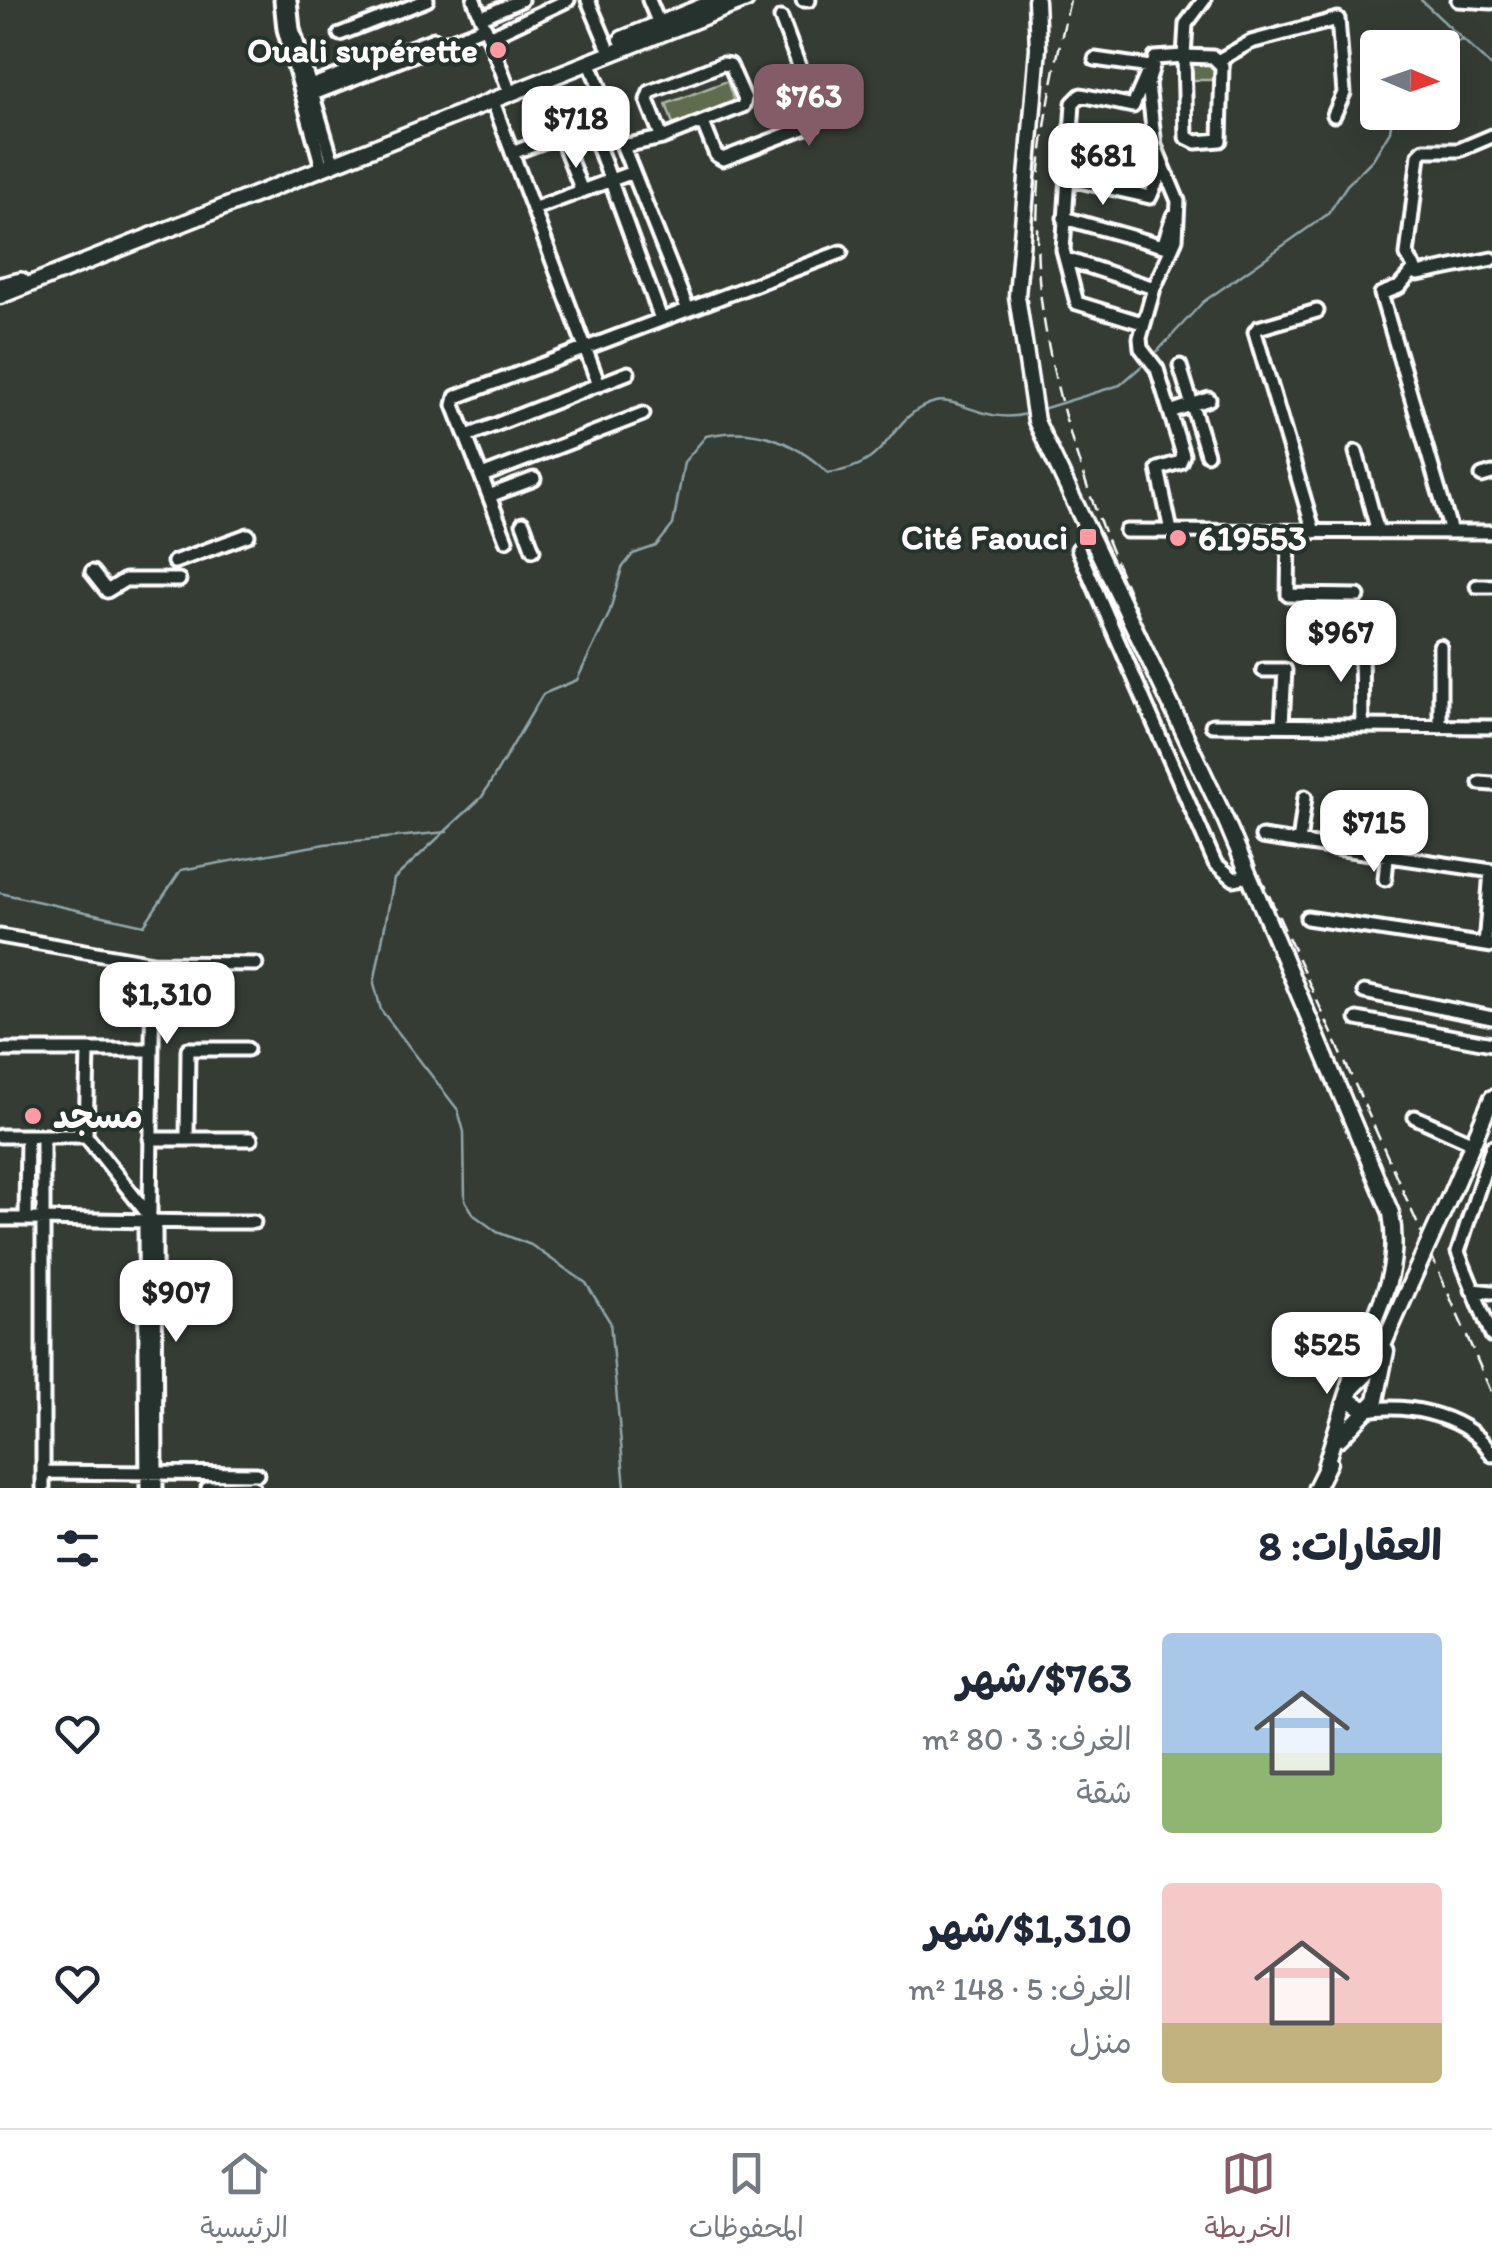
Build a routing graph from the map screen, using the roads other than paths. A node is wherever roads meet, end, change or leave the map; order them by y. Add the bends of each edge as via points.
1 (281, 0) edge
2 (290, 0) edge
3 (427, 0) edge
4 (474, 0) edge
5 (521, 0) edge
6 (588, 0) edge
7 (649, 0) edge
8 (746, 0) edge
9 (1036, 0) edge
10 (1204, 0) edge
11 (1458, 0) edge
12 (572, 1) edge
13 (714, 1) edge
14 (1492, 2) edge
15 (781, 18) dead end
16 (659, 24) junction
17 (484, 25) junction
18 (340, 34) dead end
19 (607, 45) junction
20 (1184, 56) junction
21 (1095, 59) dead end
22 (1219, 60) junction
23 (589, 62) junction
24 (1150, 67) junction
25 (506, 85) junction
26 (310, 91) junction
27 (492, 99) junction
28 (580, 99) dead end
29 (1334, 115) dead end
30 (703, 123) junction
31 (590, 124) junction
32 (560, 135) junction
33 (1070, 135) junction
34 (1492, 136) edge
35 (662, 138) junction
36 (623, 146) junction
37 (512, 153) junction
38 (327, 162) junction
39 (1160, 163) junction
40 (633, 172) junction
41 (1066, 178) junction
42 (610, 180) junction
43 (582, 191) junction
44 (1178, 201) junction
45 (533, 209) junction
46 (1064, 218) junction
47 (841, 252) dead end
48 (1066, 258) junction
49 (1492, 259) edge
50 (68, 265) junction
51 (1413, 271) junction
52 (21, 281) joint
53 (1154, 288) junction
54 (0, 290) edge
55 (688, 310) junction
56 (1317, 312) dead end
57 (661, 320) junction
58 (1142, 323) junction
59 (585, 348) junction
60 (1180, 366) dead end
61 (628, 374) dead end
62 (599, 385) junction
63 (1208, 399) dead end
64 (1192, 405) junction
65 (1170, 412) junction
66 (643, 414) dead end
67 (466, 436) junction
68 (1356, 452) dead end
69 (1207, 454) dead end
70 (482, 476) junction
71 (534, 479) dead end
72 (490, 496) junction
73 (1126, 530) dead end
74 (1170, 531) junction
75 (1289, 532) junction
76 (1314, 532) junction
77 (1378, 532) junction
78 (1451, 532) junction
79 (1492, 532) edge
80 (248, 535) dead end
81 (1078, 549) dead end
82 (533, 550) dead end
83 (174, 562) dead end
84 (92, 572) dead end
85 (178, 580) dead end
86 (1477, 586) dead end
87 (1492, 586) edge
88 (1358, 596) dead end
89 (1362, 642) dead end
90 (1440, 646) dead end
91 (1263, 670) dead end
92 (1282, 724) junction
93 (1212, 725) dead end
94 (1362, 726) junction
95 (1440, 727) junction
96 (1492, 727) edge
97 (1306, 797) dead end
98 (1391, 818) dead end
99 (1262, 837) dead end
100 (1299, 843) junction
101 (1389, 856) junction
102 (1492, 871) edge
103 (1248, 876) junction
104 (1385, 879) dead end
105 (1306, 918) dead end
106 (0, 936) edge
107 (1488, 946) edge
108 (153, 963) junction
109 (256, 964) dead end
110 (1364, 992) dead end
111 (1492, 1018) edge
112 (1357, 1019) dead end
113 (1492, 1044) edge
114 (0, 1050) edge
115 (152, 1050) junction
116 (247, 1050) dead end
117 (88, 1051) junction
118 (1492, 1098) edge
119 (1415, 1117) dead end
120 (0, 1136) edge
121 (86, 1136) junction
122 (187, 1137) junction
123 (28, 1138) junction
124 (44, 1138) junction
125 (150, 1139) junction
126 (251, 1139) dead end
127 (1473, 1143) junction
128 (1492, 1147) edge
129 (26, 1218) junction
130 (45, 1218) junction
131 (0, 1219) edge
132 (150, 1220) junction
133 (254, 1222) dead end
134 (1472, 1290) junction
135 (1492, 1292) edge
136 (1393, 1320) junction
137 (1492, 1336) edge
138 (1362, 1355) junction
139 (1365, 1375) junction
140 (1380, 1392) junction
141 (1348, 1393) junction
142 (1400, 1407) junction
143 (1366, 1410) junction
144 (1492, 1456) edge
145 (1325, 1467) junction
146 (43, 1472) junction
147 (151, 1472) junction
148 (255, 1480) edge
149 (43, 1488) edge
150 (147, 1488) edge
151 (156, 1488) edge
152 (208, 1488) edge
153 (1316, 1488) edge

1 - 38 street via 284,30
2 - 26 street
3 - 18 street
4 - 17 street
5 - 17 street
6 - 19 street
7 - 16 street
8 - 23 main road
9 - 103 main road via 1038,48 1017,296 1036,421
10 - 20 street via 1186,24
11 - 14 street
12 - 17 street
13 - 16 main road
15 - 30 street via 816,111 814,124 722,159
16 - 19 main road
17 - 25 street
17 - 26 street
19 - 25 main road
20 - 22 street
20 - 22 street via 1184,130 1196,142 1224,135
20 - 24 street via 1155,58
21 - 24 street
22 - 29 street via 1251,42 1338,19 1344,93
23 - 27 main road
23 - 36 street
24 - 33 street via 1132,106 1081,95 1073,103
24 - 39 street
25 - 38 main road
26 - 38 street
27 - 37 street
27 - 38 main road
28 - 31 street
30 - 35 street
30 - 35 street via 745,104 728,64 650,92
31 - 32 street
31 - 42 street
32 - 37 street
32 - 43 street
33 - 39 street
33 - 41 street
34 - 51 street via 1459,150 1420,154 1408,255
35 - 36 street
36 - 40 street
37 - 45 street
38 - 50 main road
39 - 41 street via 1150,198
39 - 44 street
40 - 42 street
40 - 55 street
41 - 46 street
42 - 43 street
42 - 57 street
43 - 45 street
44 - 46 street via 1163,246
44 - 53 street via 1176,238
45 - 59 street
46 - 48 street
47 - 55 street
48 - 53 street
48 - 58 street via 1077,304
49 - 51 street
50 - 52 main road
50 - 54 main road
51 - 78 street via 1399,287 1380,294
52 - 54 highway
53 - 58 street
55 - 57 street
56 - 76 street via 1255,332
57 - 59 street
58 - 65 street via 1141,348 1157,368
59 - 62 street
59 - 67 street via 458,396 454,402
60 - 64 street
61 - 62 street
62 - 67 street
63 - 64 street
64 - 65 street
64 - 69 street
65 - 74 street via 1183,455 1158,469
66 - 70 street
67 - 70 street
68 - 77 street
70 - 72 street
71 - 72 street
72 - 82 street via 504,536 526,522
73 - 74 street
74 - 75 street
75 - 76 street
75 - 88 street via 1288,595
76 - 77 street
77 - 78 street
78 - 79 street
80 - 83 street
81 - 103 street via 1214,863 1234,879
84 - 85 street via 107,591 125,580
86 - 87 street
89 - 94 street
90 - 95 street
91 - 92 street via 1284,670
92 - 93 street
92 - 94 street
94 - 95 street
95 - 96 street
97 - 100 street
98 - 101 street
99 - 100 street
100 - 101 street
101 - 102 street
101 - 104 street
102 - 107 street
103 - 138 main road via 1390,1213 1395,1263
105 - 107 street
106 - 108 street
108 - 109 street
108 - 115 street
110 - 111 street
112 - 113 street
114 - 117 street
115 - 117 street
115 - 125 street
116 - 122 street via 188,1049
117 - 121 street
118 - 127 main road
119 - 127 street
120 - 123 street
121 - 124 street
121 - 132 street
122 - 125 street
122 - 126 street
123 - 124 street
123 - 129 street
124 - 130 street
125 - 132 street
127 - 136 main road, bridge
128 - 134 street via 1458,1252
129 - 130 street
129 - 131 street
130 - 132 street
130 - 146 street
132 - 133 street
132 - 147 street
134 - 135 street
134 - 137 street
136 - 139 main road
136 - 140 main road
138 - 139 main road
138 - 141 main road
139 - 140 main road
139 - 141 main road
140 - 142 street
140 - 143 main road
141 - 143 main road
141 - 145 main road
142 - 143 street
142 - 144 street via 1470,1430
143 - 145 main road
145 - 153 main road
146 - 147 street
146 - 149 street
147 - 148 street
147 - 150 street
147 - 151 street
148 - 152 street

